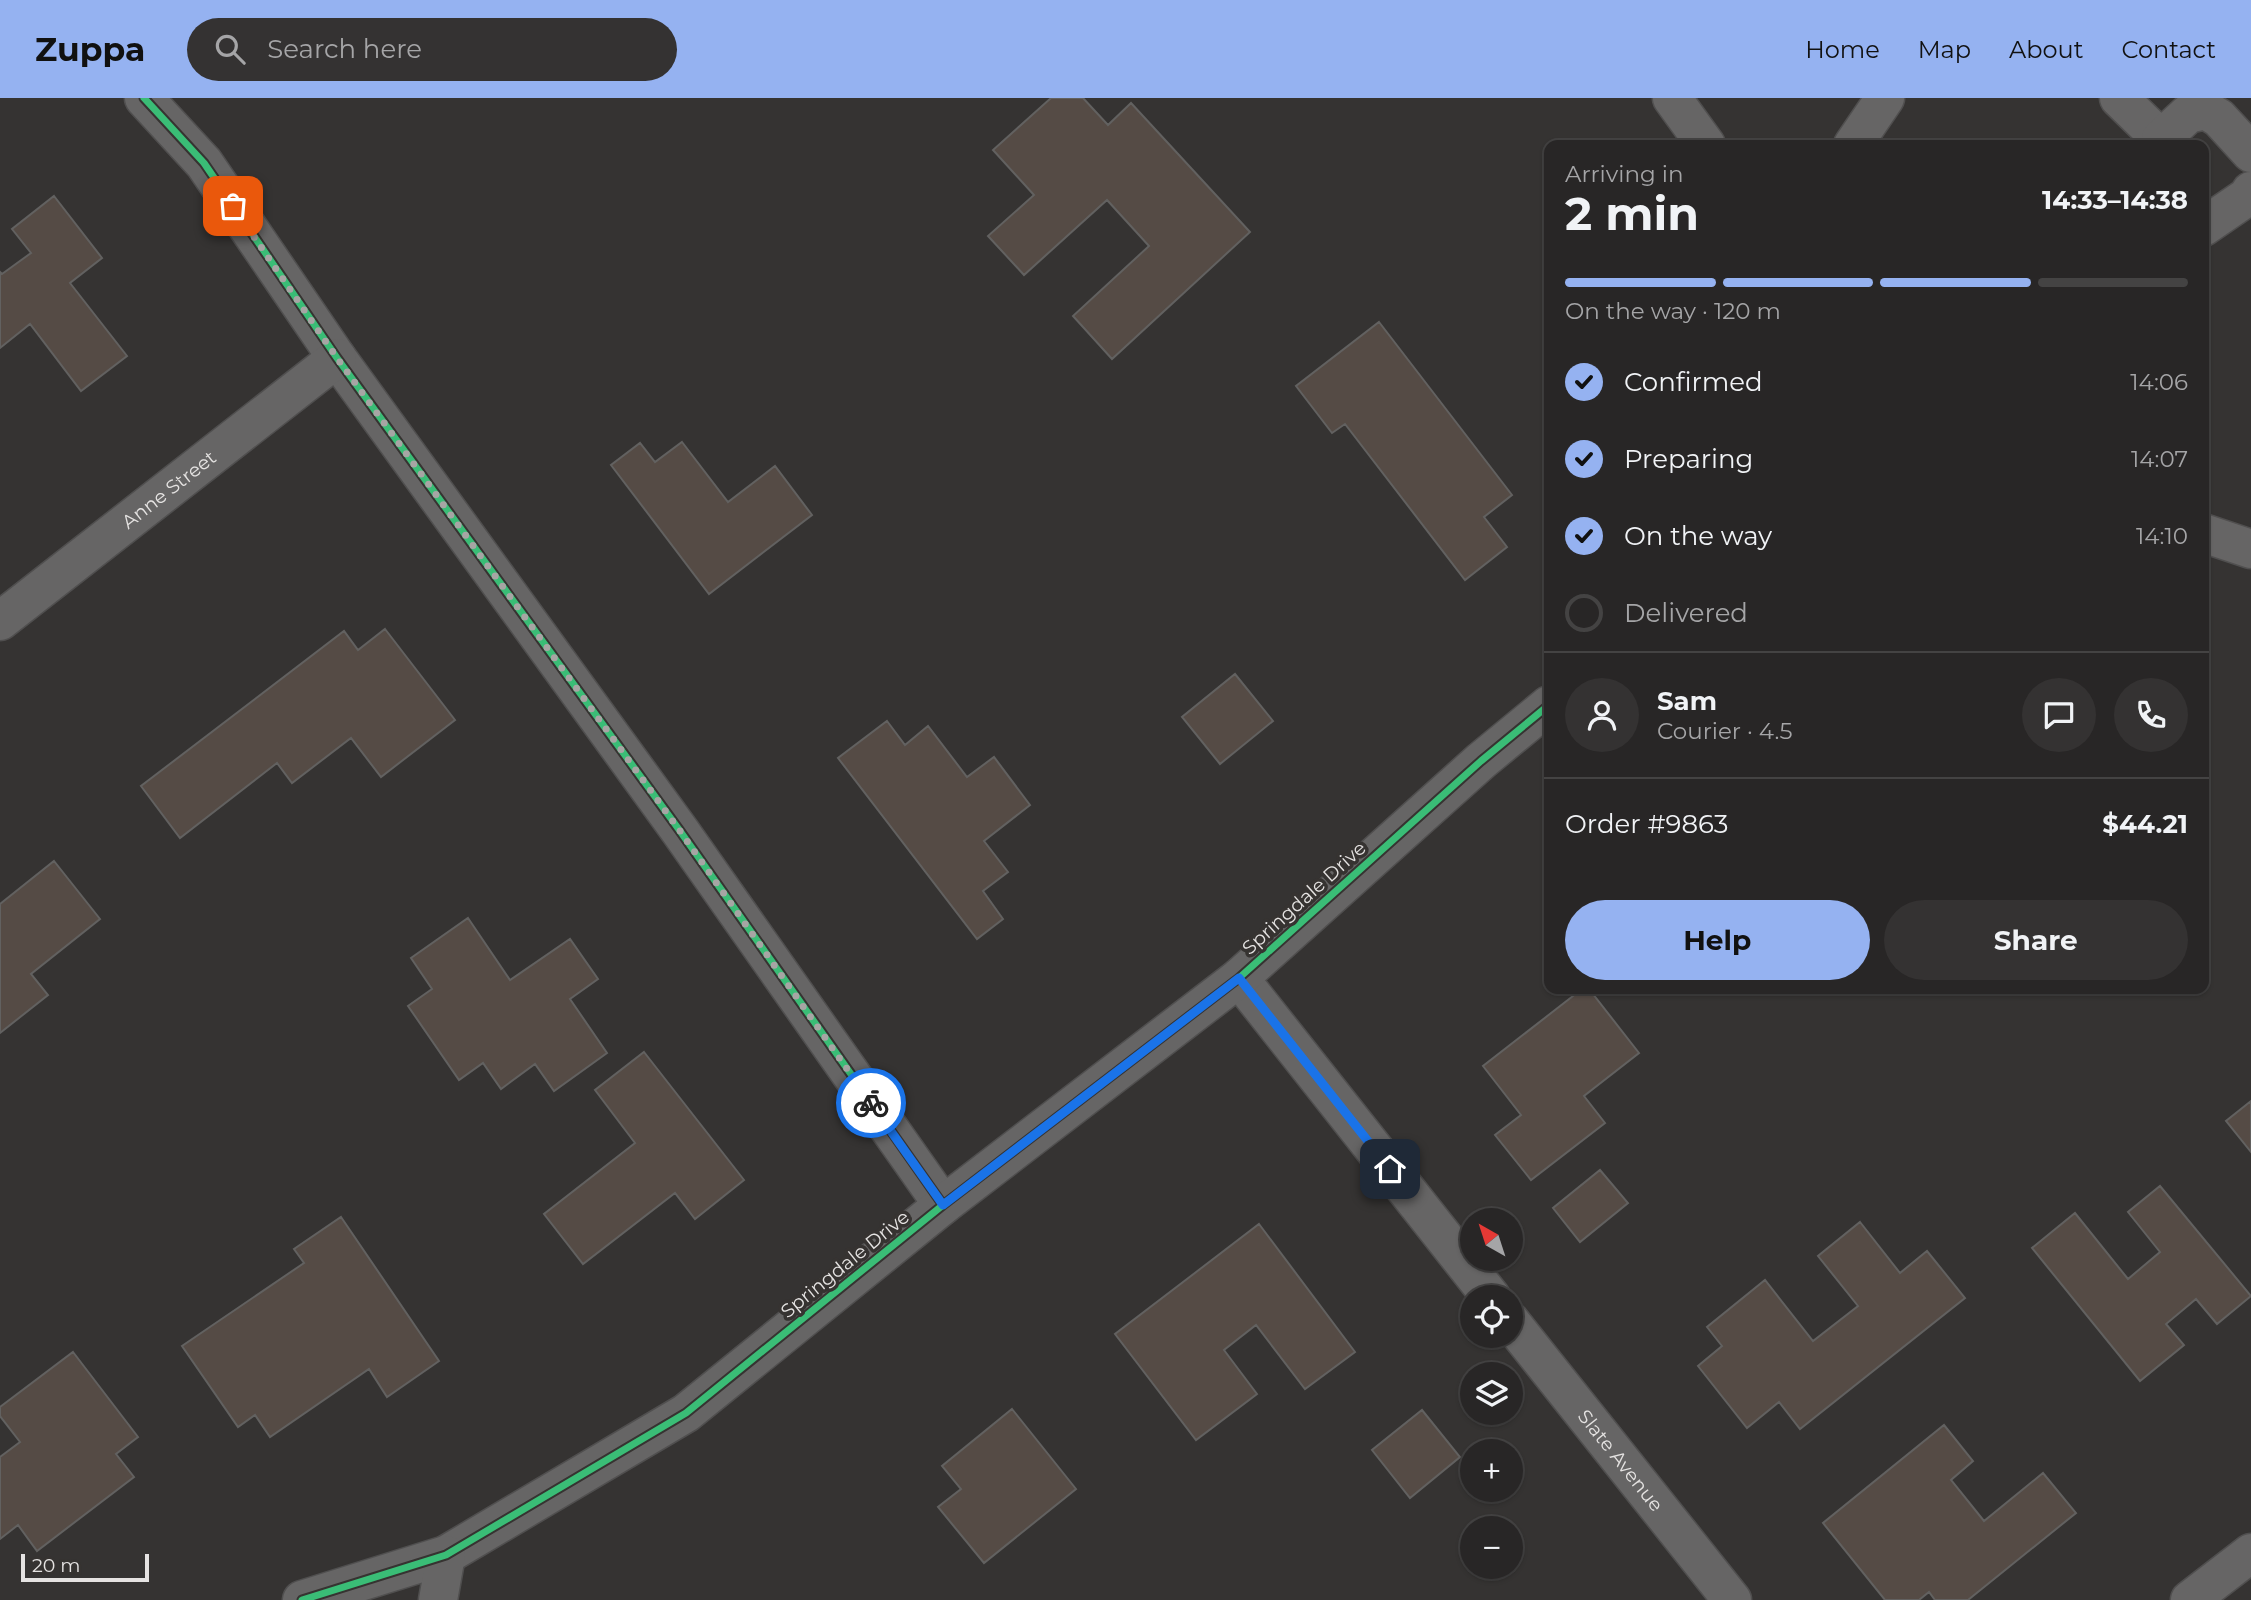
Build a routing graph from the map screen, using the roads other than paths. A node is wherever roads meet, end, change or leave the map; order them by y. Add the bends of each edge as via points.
1 (144, 98) edge
2 (1672, 98) edge
3 (1885, 98) edge
4 (2119, 98) edge
5 (1702, 140) edge
6 (1856, 140) edge
7 (2160, 140) edge
8 (2164, 140) edge
9 (2251, 153) edge
10 (2251, 191) edge
11 (2209, 223) edge
12 (337, 358) junction
13 (2209, 535) edge
14 (2251, 550) edge
15 (0, 621) edge
16 (1544, 709) edge
17 (1239, 978) junction
18 (943, 1205) junction
19 (1482, 1285) edge
20 (1523, 1337) edge
21 (2251, 1553) edge
22 (446, 1555) junction
23 (302, 1600) edge
24 (438, 1600) edge
25 (1732, 1600) edge
26 (2190, 1600) edge

1 - 12 street via 204,163
2 - 5 street
3 - 6 street
4 - 7 street
8 - 9 street via 2188,114 2206,110
10 - 11 street
12 - 15 street, Anne Street
12 - 18 street via 680,831
13 - 14 street
16 - 17 street, Springdale Drive
17 - 18 street, Springdale Drive
17 - 19 street
18 - 22 street, Springdale Drive via 686,1413
20 - 25 street, Slate Avenue
21 - 26 street
22 - 23 street, Springdale Drive
22 - 24 street

